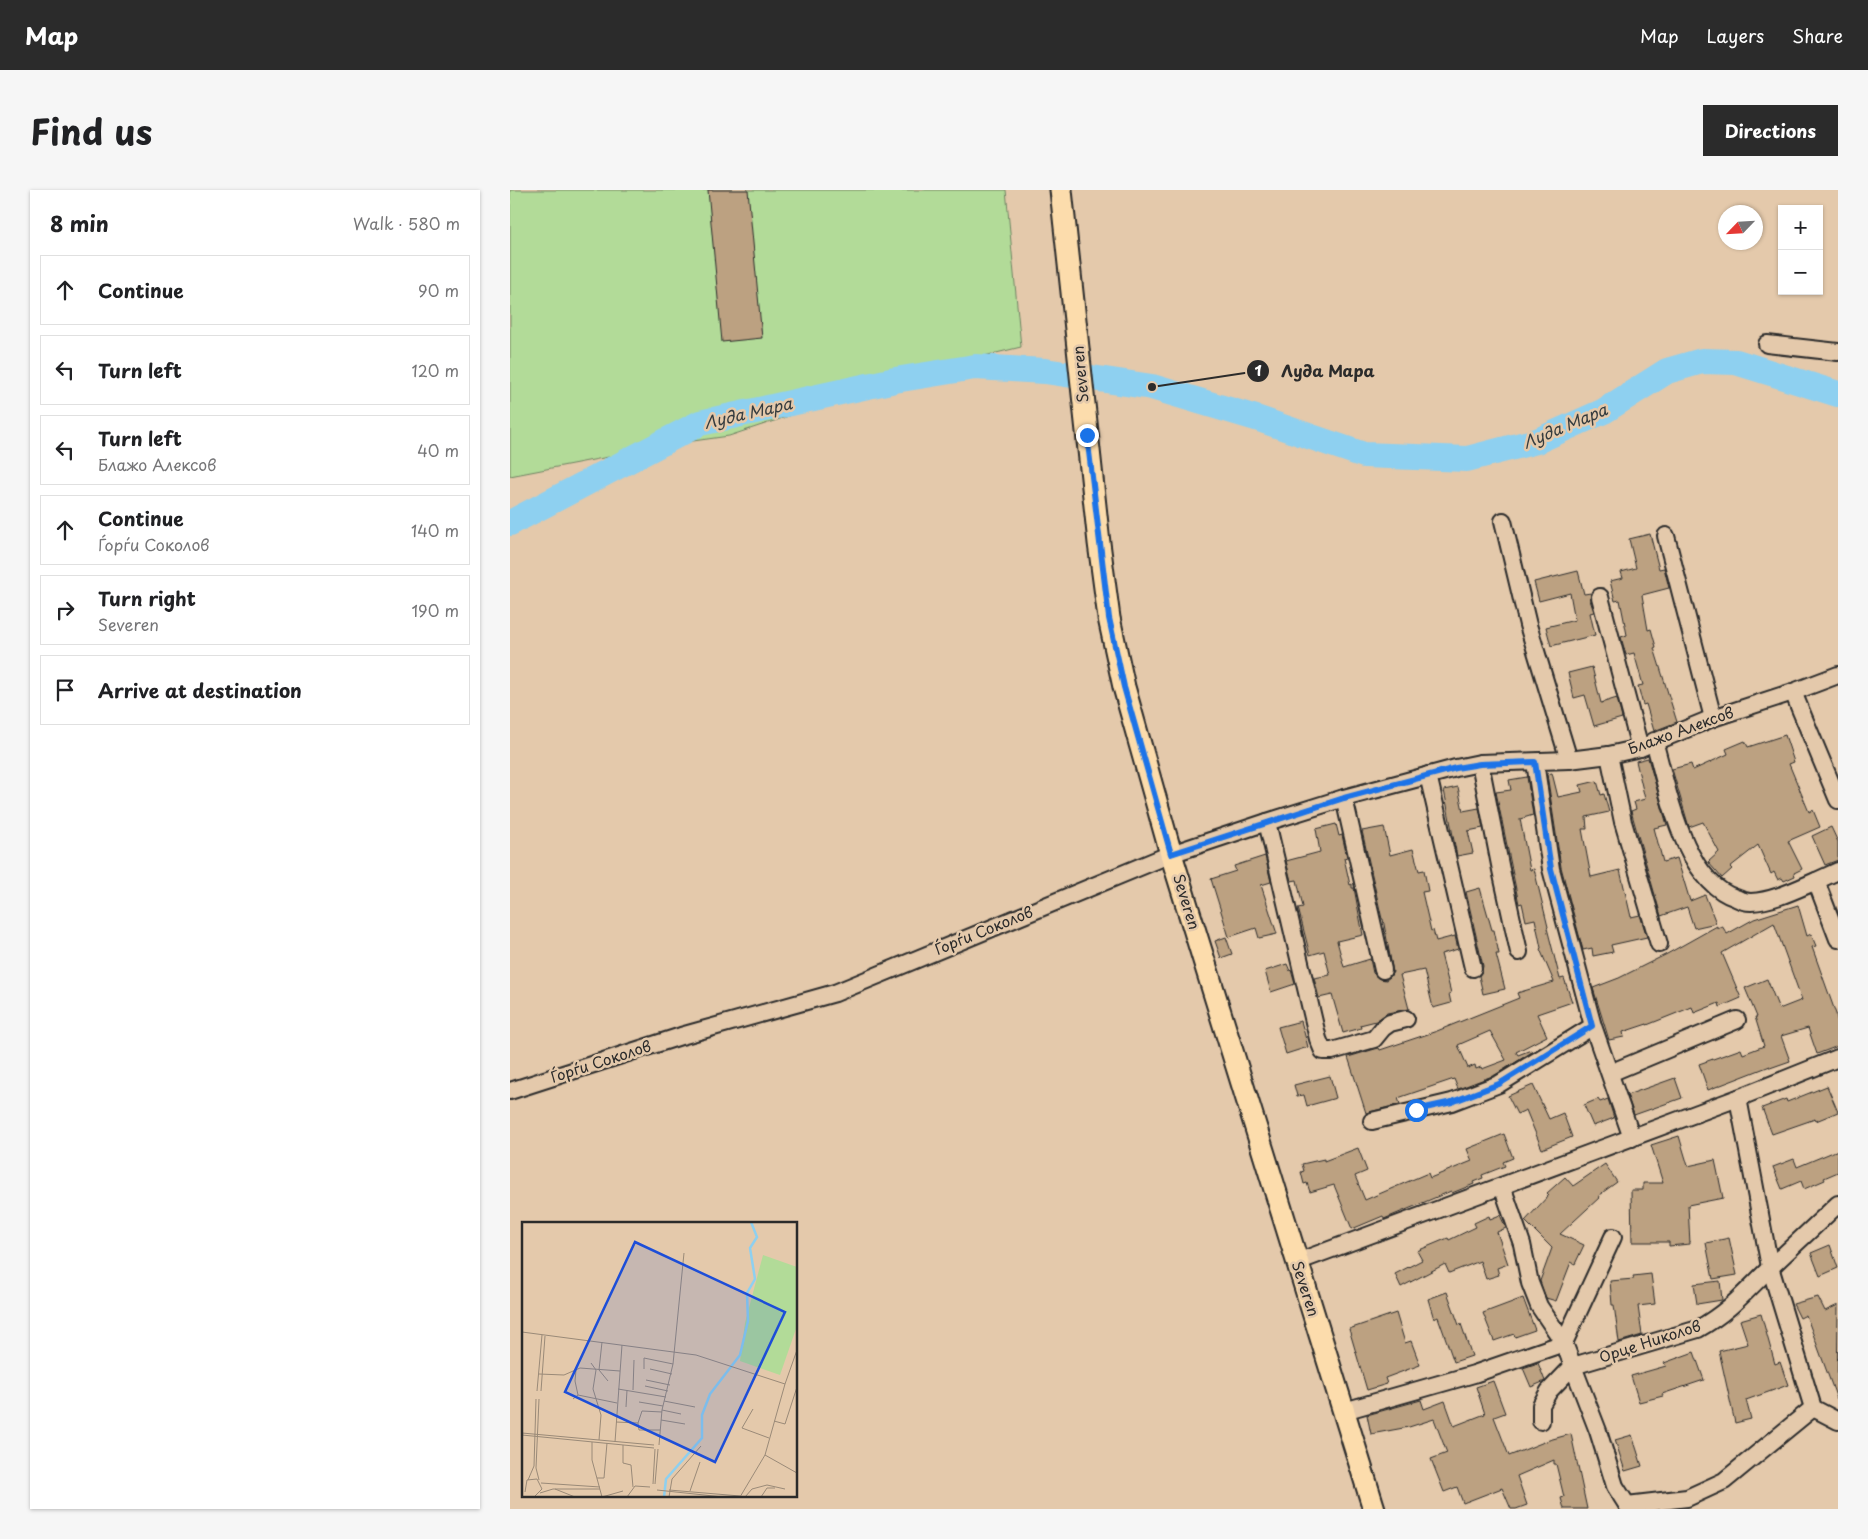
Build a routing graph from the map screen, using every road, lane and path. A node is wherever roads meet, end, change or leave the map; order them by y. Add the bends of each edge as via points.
1 (1061, 190) edge
2 (1768, 344) dead end
3 (1838, 352) edge
4 (1504, 521) dead end
5 (1666, 536) dead end
6 (1600, 597) dead end
7 (1838, 675) edge
8 (1838, 683) edge
9 (1812, 684) junction
10 (1793, 692) junction
11 (1713, 718) junction
12 (1647, 745) junction
13 (1609, 755) junction
14 (1569, 760) junction
15 (1535, 762) junction
16 (1480, 764) junction
17 (1456, 768) joint
18 (1428, 775) junction
19 (1344, 798) junction
20 (1838, 800) edge
21 (1267, 822) junction
22 (1171, 854) junction
23 (1838, 871) edge
24 (1816, 882) junction
25 (1838, 939) edge
26 (1659, 944) dead end
27 (1519, 952) dead end
28 (1473, 968) dead end
29 (1383, 970) dead end
30 (1406, 1019) dead end
31 (1737, 1020) dead end
32 (1592, 1026) junction
33 (1838, 1058) edge
34 (1610, 1073) junction
35 (510, 1091) edge
36 (1738, 1098) junction
37 (1372, 1121) dead end
38 (1632, 1138) junction
39 (1502, 1186) junction
40 (1838, 1204) edge
41 (1613, 1237) dead end
42 (1297, 1262) junction
43 (1770, 1267) junction
44 (1564, 1343) junction
45 (1573, 1366) junction
46 (1813, 1408) junction
47 (1344, 1411) junction
48 (1541, 1421) dead end
49 (1838, 1421) edge
50 (1682, 1504) edge
51 (1630, 1507) edge
52 (1374, 1509) edge

1 - 22 main road, Severen via 1109,618 1124,687
2 - 3 street
4 - 14 street via 1528,625
5 - 11 street
6 - 12 street
7 - 9 street, Блажо Алексов
8 - 9 street, Блажо Алексов
9 - 10 street, Блажо Алексов
10 - 11 street, Блажо Алексов
10 - 20 street
11 - 12 street, Блажо Алексов
12 - 13 street, Блажо Алексов
12 - 24 street via 1692,856 1715,886 1725,894 1749,902
13 - 14 street, Блажо Алексов
13 - 26 street via 1623,822
14 - 15 street, Блажо Алексов
15 - 16 street, Блажо Алексов
15 - 32 street via 1551,869
16 - 17 street, Блажо Алексов
16 - 27 street
17 - 18 street, Ѓорѓи Соколов
18 - 19 street, Ѓорѓи Соколов
18 - 28 street
19 - 21 street, Ѓорѓи Соколов
19 - 29 street
21 - 22 street, Ѓорѓи Соколов
21 - 30 street via 1323,1051 1374,1038 1390,1024
22 - 35 street, Ѓорѓи Соколов via 835,993 681,1036
22 - 42 main road, Severen
23 - 24 street
24 - 25 street
31 - 34 street
32 - 34 street
32 - 37 street via 1499,1084 1452,1102
33 - 36 street
34 - 38 street
36 - 38 street
36 - 43 street
38 - 39 street
39 - 42 street
39 - 44 street via 1539,1306
40 - 43 street, Орце Николов
41 - 44 street
42 - 47 main road, Severen
43 - 45 street, Орце Николов via 1731,1308 1698,1329
43 - 46 street
44 - 45 street
44 - 47 street via 1474,1374
45 - 48 street, Орце Николов via 1549,1391 1541,1405
45 - 51 street via 1615,1486
46 - 49 street
46 - 50 street via 1724,1481
47 - 52 main road, Severen
50 - 51 street

